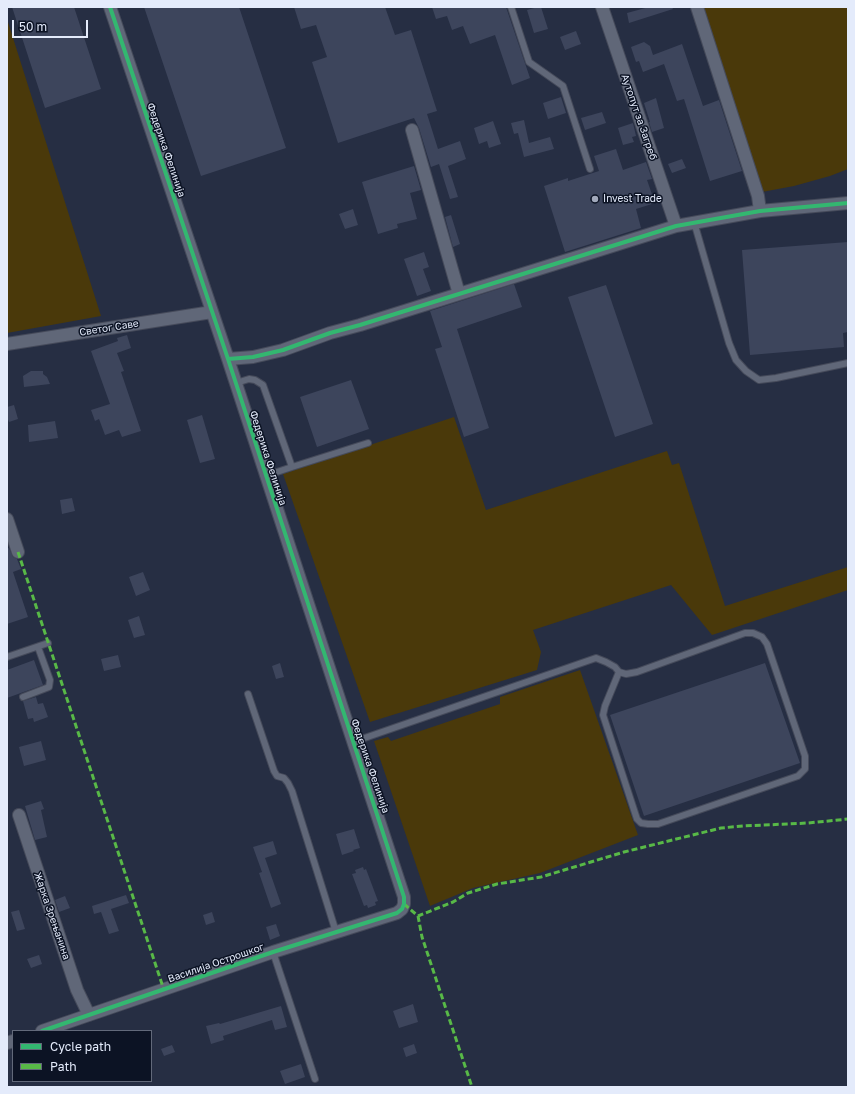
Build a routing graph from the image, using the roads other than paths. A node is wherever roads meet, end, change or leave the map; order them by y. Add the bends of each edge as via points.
1 (110, 7) edge
2 (511, 7) edge
3 (602, 7) edge
4 (698, 7) edge
5 (412, 130) dead end
6 (590, 169) dead end
7 (848, 203) edge
8 (760, 211) junction
9 (694, 222) junction
10 (676, 226) junction
11 (459, 294) junction
12 (212, 312) junction
13 (7, 344) edge
14 (228, 359) junction
15 (848, 363) edge
16 (236, 383) junction
17 (368, 443) dead end
18 (292, 467) junction
19 (265, 476) junction
20 (7, 520) edge
21 (18, 552) dead end
22 (48, 643) dead end
23 (38, 647) junction
24 (7, 657) edge
25 (619, 672) junction
26 (248, 694) dead end
27 (22, 697) dead end
28 (354, 742) junction
29 (19, 815) dead end
30 (397, 913) joint
31 (336, 932) junction
32 (273, 952) junction
33 (89, 1015) junction
34 (45, 1030) edge
35 (315, 1079) dead end

1 - 12 street, Федерика Фелинија
2 - 6 lane via 529,62 563,86
3 - 10 street, Аутопут за Загреб
4 - 8 street via 758,196
5 - 11 street
7 - 8 street
8 - 9 street
9 - 10 street
9 - 15 lane via 729,343 736,360 746,371 759,380
10 - 11 street
11 - 14 street via 282,350 253,357
12 - 13 street, Светог Саве
12 - 14 street, Федерика Фелинија
14 - 16 street, Федерика Фелинија
16 - 18 lane via 249,379 263,385
16 - 19 street, Федерика Фелинија
17 - 18 lane
18 - 19 lane
19 - 28 street, Федерика Фелинија
20 - 21 street
22 - 23 lane
23 - 24 lane
23 - 27 lane via 50,680 49,687
25 - 25 lane via 637,672 753,632 762,637 767,644 805,756 805,769 798,776 658,824 641,823 637,819 603,715
25 - 28 lane via 615,667 596,658
26 - 31 lane via 274,771 277,776 284,778 292,791
28 - 30 street, Федерика Фелинија via 403,889 404,904
29 - 33 street, Жарка Зрењанина via 77,990
30 - 31 street, Василија Острошког
31 - 32 street, Василија Острошког
32 - 33 street, Василија Острошког
32 - 35 lane
33 - 34 street, Василија Острошког

